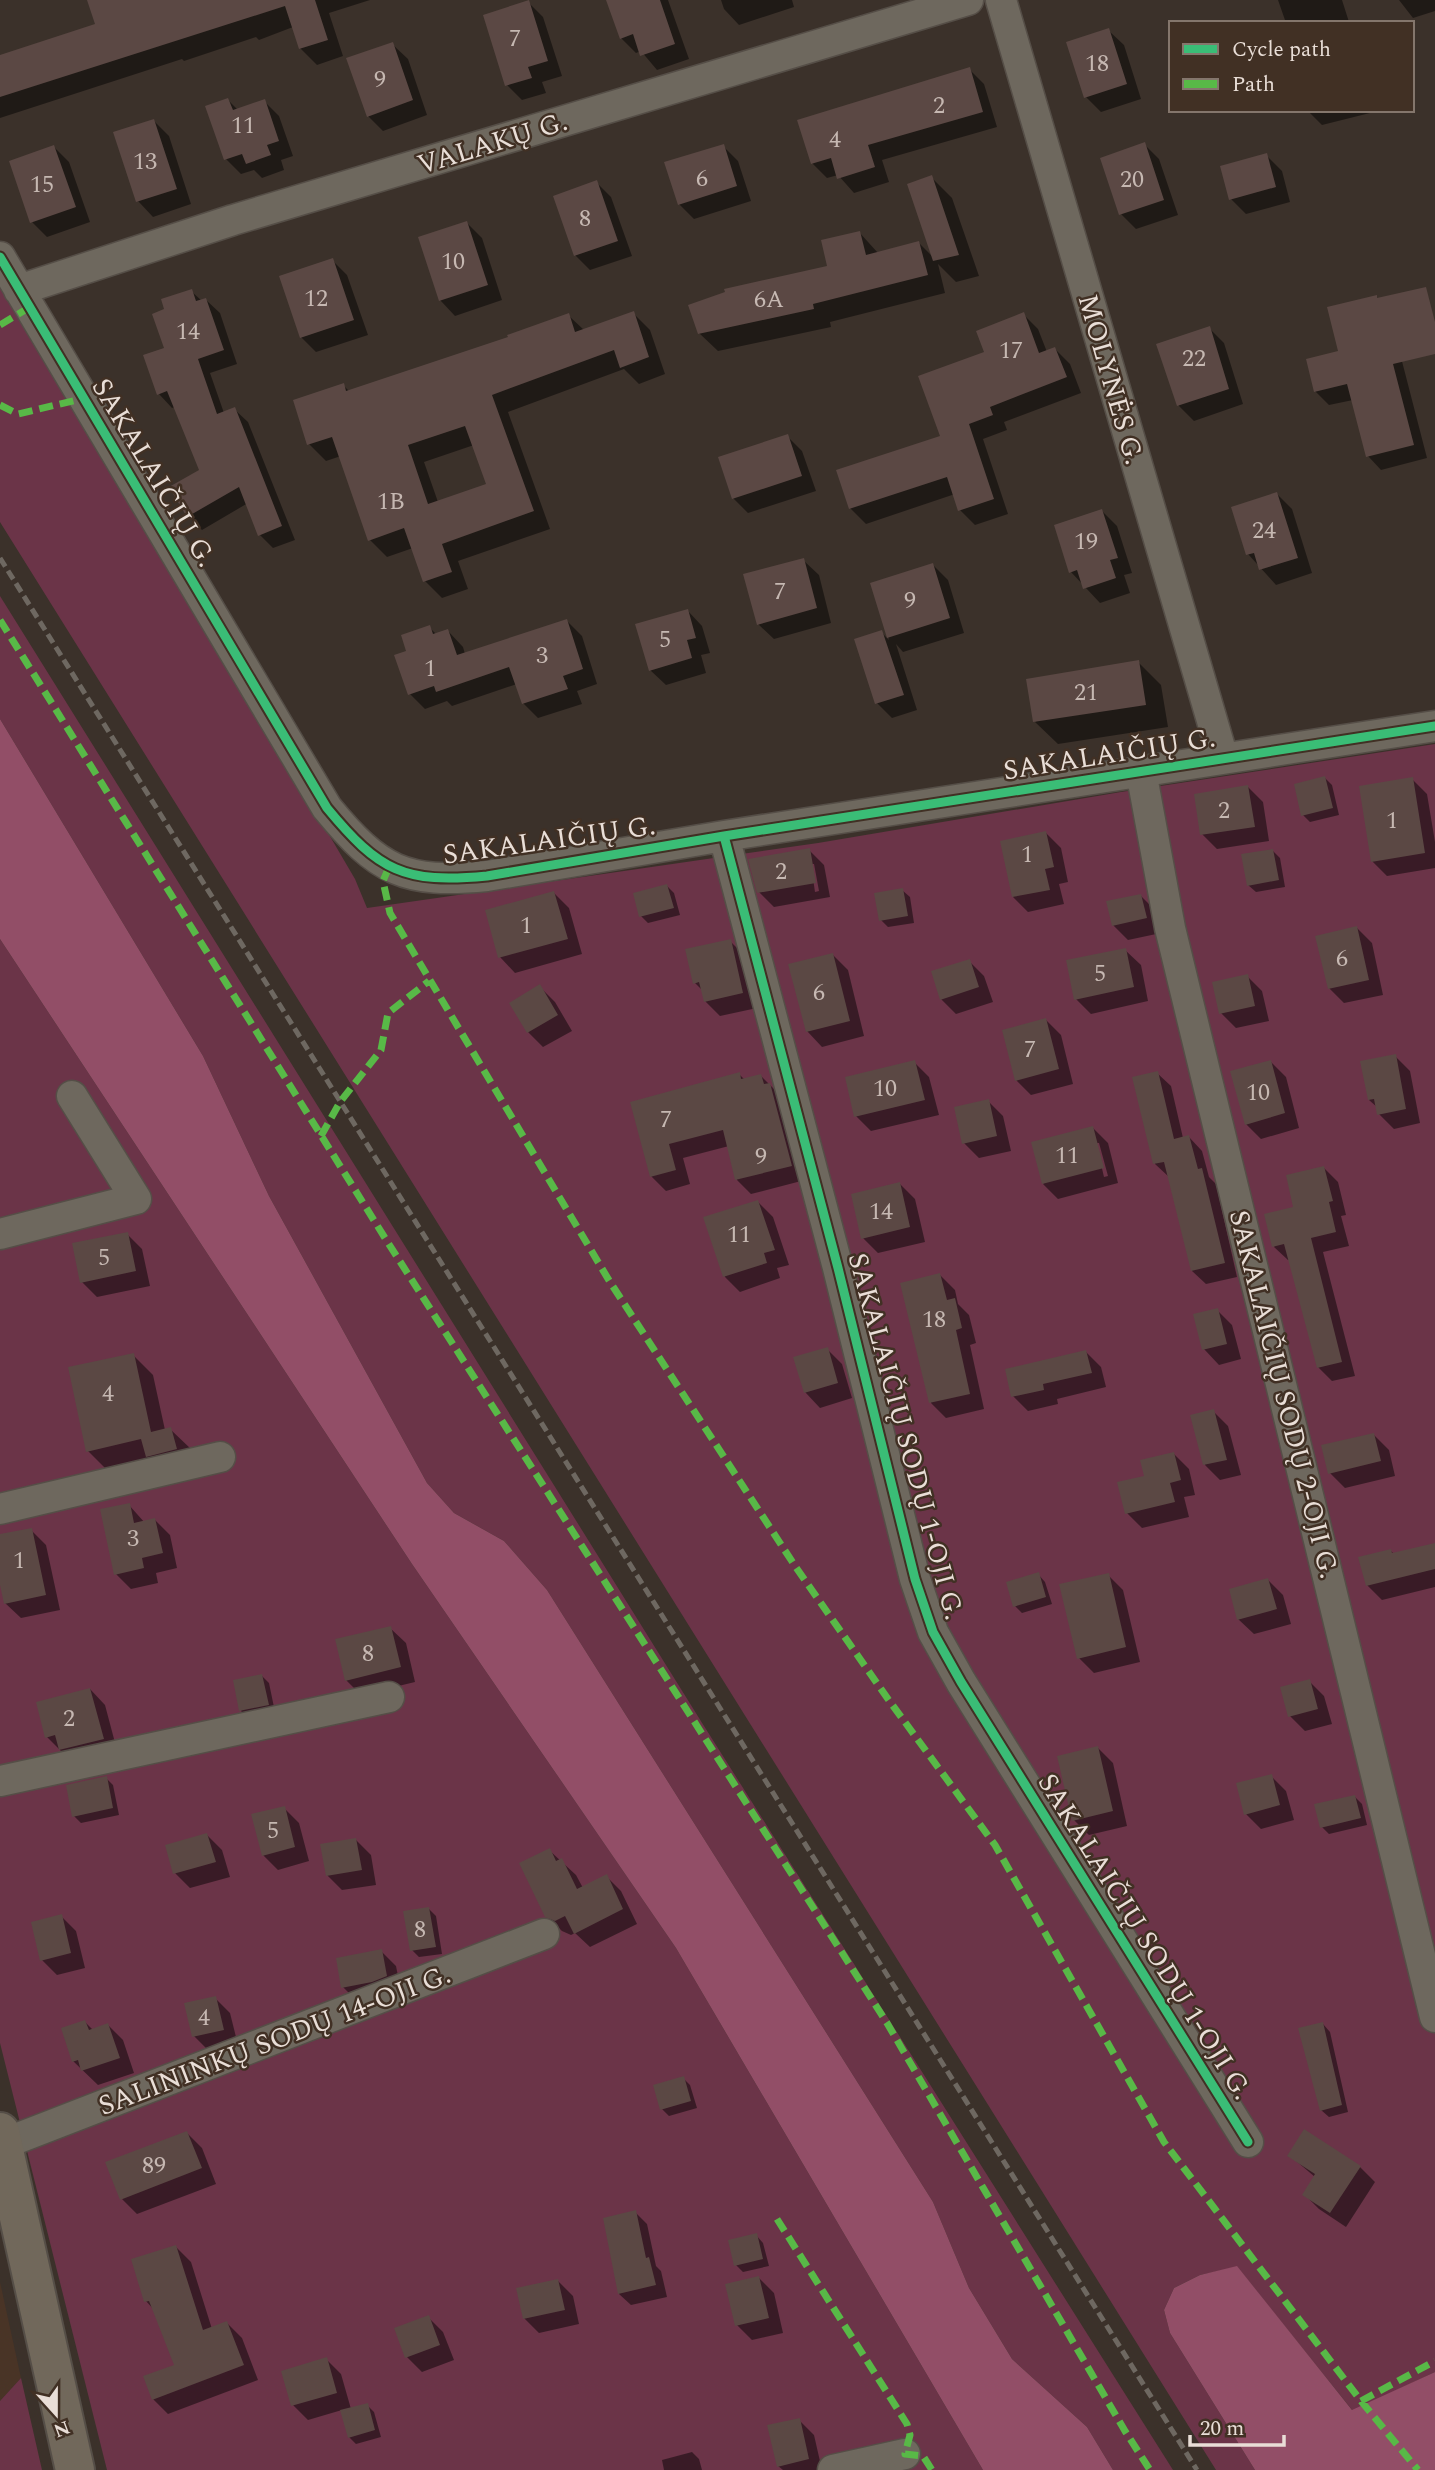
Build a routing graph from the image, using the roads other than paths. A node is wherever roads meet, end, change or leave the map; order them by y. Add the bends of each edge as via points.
1 (968, 0) edge
2 (1001, 0) edge
3 (0, 257) edge
4 (19, 290) junction
5 (1435, 726) edge
6 (1223, 758) junction
7 (1141, 771) junction
8 (724, 836) junction
9 (72, 1096) dead end
10 (0, 1234) edge
11 (219, 1457) dead end
12 (0, 1509) edge
13 (389, 1697) dead end
14 (0, 1781) edge
15 (544, 1934) dead end
16 (1435, 2017) edge
17 (1, 2138) edge
18 (1248, 2142) dead end
19 (905, 2454) dead end
20 (75, 2470) edge
21 (832, 2470) edge

1 - 4 street, VALAKŲ G. via 233,220
2 - 6 street, MOLYNĖS G.
3 - 4 street, SAKALAIČIŲ G.
4 - 8 street, SAKALAIČIŲ G. via 327,808 354,841 408,875 451,879
5 - 6 street, SAKALAIČIŲ G.
6 - 7 street, SAKALAIČIŲ G.
7 - 8 street, SAKALAIČIŲ G.
7 - 16 street, SAKALAIČIŲ SODŲ 2-OJI G. via 1170,928
8 - 18 street, SAKALAIČIŲ SODŲ 1-OJI G. via 915,1579 933,1632
9 - 10 street via 136,1199
11 - 12 street
13 - 14 street
15 - 17 street, SALININKŲ SODŲ 14-OJI G.
17 - 20 main road
19 - 21 street

